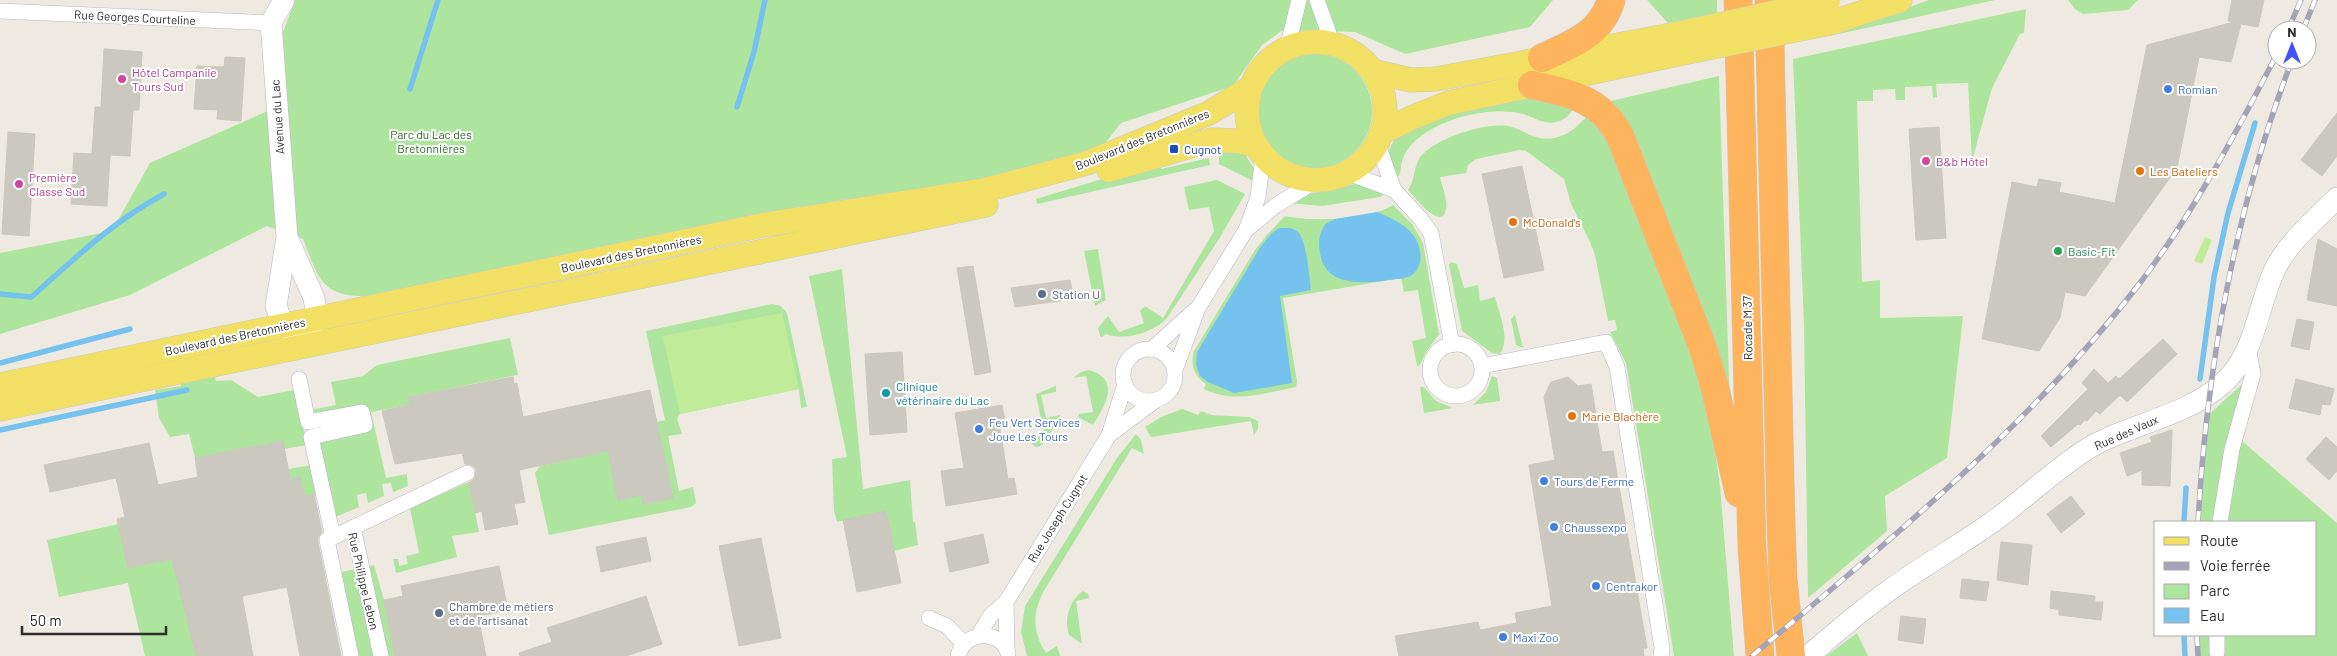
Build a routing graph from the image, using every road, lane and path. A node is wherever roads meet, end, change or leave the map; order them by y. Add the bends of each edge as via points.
1 (284, 0) edge
2 (1299, 0) edge
3 (1317, 0) edge
4 (1611, 0) edge
5 (1738, 0) edge
6 (1770, 0) edge
7 (1900, 0) edge
8 (1830, 8) edge
9 (0, 11) edge
10 (271, 23) junction
11 (1678, 44) junction
12 (1333, 45) junction
13 (1287, 48) junction
14 (1542, 58) junction
15 (1372, 71) junction
16 (1532, 85) junction
17 (1250, 88) junction
18 (1379, 138) junction
19 (1259, 151) junction
20 (1348, 172) junction
21 (1317, 180) junction
22 (1394, 190) junction
23 (2337, 198) edge
24 (1246, 230) junction
25 (286, 237) junction
26 (1198, 308) junction
27 (317, 318) junction
28 (283, 325) junction
29 (304, 345) junction
30 (1452, 345) junction
31 (2248, 348) junction
32 (1152, 349) junction
33 (1482, 366) junction
34 (1175, 370) junction
35 (298, 378) dead end
36 (1125, 384) junction
37 (0, 385) edge
38 (1156, 400) junction
39 (0, 409) edge
40 (1109, 435) junction
41 (467, 473) dead end
42 (2220, 521) edge
43 (1781, 522) junction
44 (353, 527) junction
45 (333, 537) junction
46 (1752, 548) junction
47 (1006, 602) junction
48 (929, 618) dead end
49 (978, 636) junction
50 (2217, 636) edge
51 (961, 650) edge
52 (2217, 652) dead end
53 (1008, 653) edge
54 (351, 656) edge
55 (381, 656) edge
56 (1661, 656) edge
57 (1760, 656) edge
58 (1791, 656) edge
59 (1808, 656) edge

1 - 10 street
2 - 13 street
3 - 12 street
4 - 14 highway via 1592,32 1579,42
5 - 46 highway, Rocade M 37
6 - 43 highway
7 - 8 main road
8 - 11 main road, bridge
9 - 10 street, Rue Georges Courteline
10 - 25 street, Avenue du Lac
11 - 14 main road
11 - 16 main road
12 - 13 main road via 1310,43
12 - 15 main road via 1354,55
13 - 17 main road via 1265,65
14 - 15 main road via 1436,79 1411,80
15 - 18 main road via 1384,101 1384,123
16 - 18 main road via 1448,103 1413,117
16 - 46 highway via 1586,100 1614,123 1703,348
17 - 19 main road via 1247,117
17 - 27 main road, Boulevard des Bretonnières via 1210,113 1173,129 1087,163 1040,177 985,190 763,225
18 - 20 main road via 1365,160
18 - 22 street
19 - 21 main road via 1287,174
19 - 24 street via 1258,198
19 - 29 main road, Boulevard des Bretonnières via 1239,141 1212,140 1021,198
20 - 21 main road
20 - 22 street
21 - 24 street via 1275,206
22 - 30 street via 1431,233
23 - 31 street, Rue des Vaux via 2283,255 2275,269
24 - 26 street
25 - 27 street, Avenue du Lac via 314,298
25 - 28 street, Avenue du Lac via 276,306
26 - 32 street
26 - 34 street
27 - 28 main road, Boulevard des Bretonnières
27 - 29 street
28 - 29 street
28 - 37 main road, Boulevard des Bretonnières
29 - 39 main road, Boulevard des Bretonnières
30 - 33 street via 1474,352
30 - 33 street via 1437,352 1430,367 1433,383 1444,394 1461,396 1475,388 1480,382
31 - 42 street via 2253,374 2232,449
31 - 59 street, Rue des Vaux via 2230,377 2214,390 2083,452 1989,524 1886,592
32 - 34 street via 1167,356
32 - 36 street via 1139,351 1129,358 1124,368
33 - 56 street via 1606,342 1617,367
34 - 38 street via 1172,387
35 - 45 street, Rue Philippe Lebon via 308,422 362,412 365,425 311,436
36 - 38 street via 1134,396
36 - 40 street, Rue Joseph Cugnot
38 - 40 street, Rue Joseph Cugnot
40 - 47 street, Rue Joseph Cugnot
41 - 44 street
43 - 58 highway
43 - 59 highway
44 - 45 street, Rue Philippe Lebon
44 - 55 street, Rue Philippe Lebon
45 - 54 street, Rue Philippe Lebon via 328,540
46 - 57 highway, Rocade M 37
47 - 49 street, Rue Joseph Cugnot via 991,615
47 - 53 street
48 - 51 street via 947,626
49 - 51 street
49 - 53 street via 995,637
50 - 52 street

